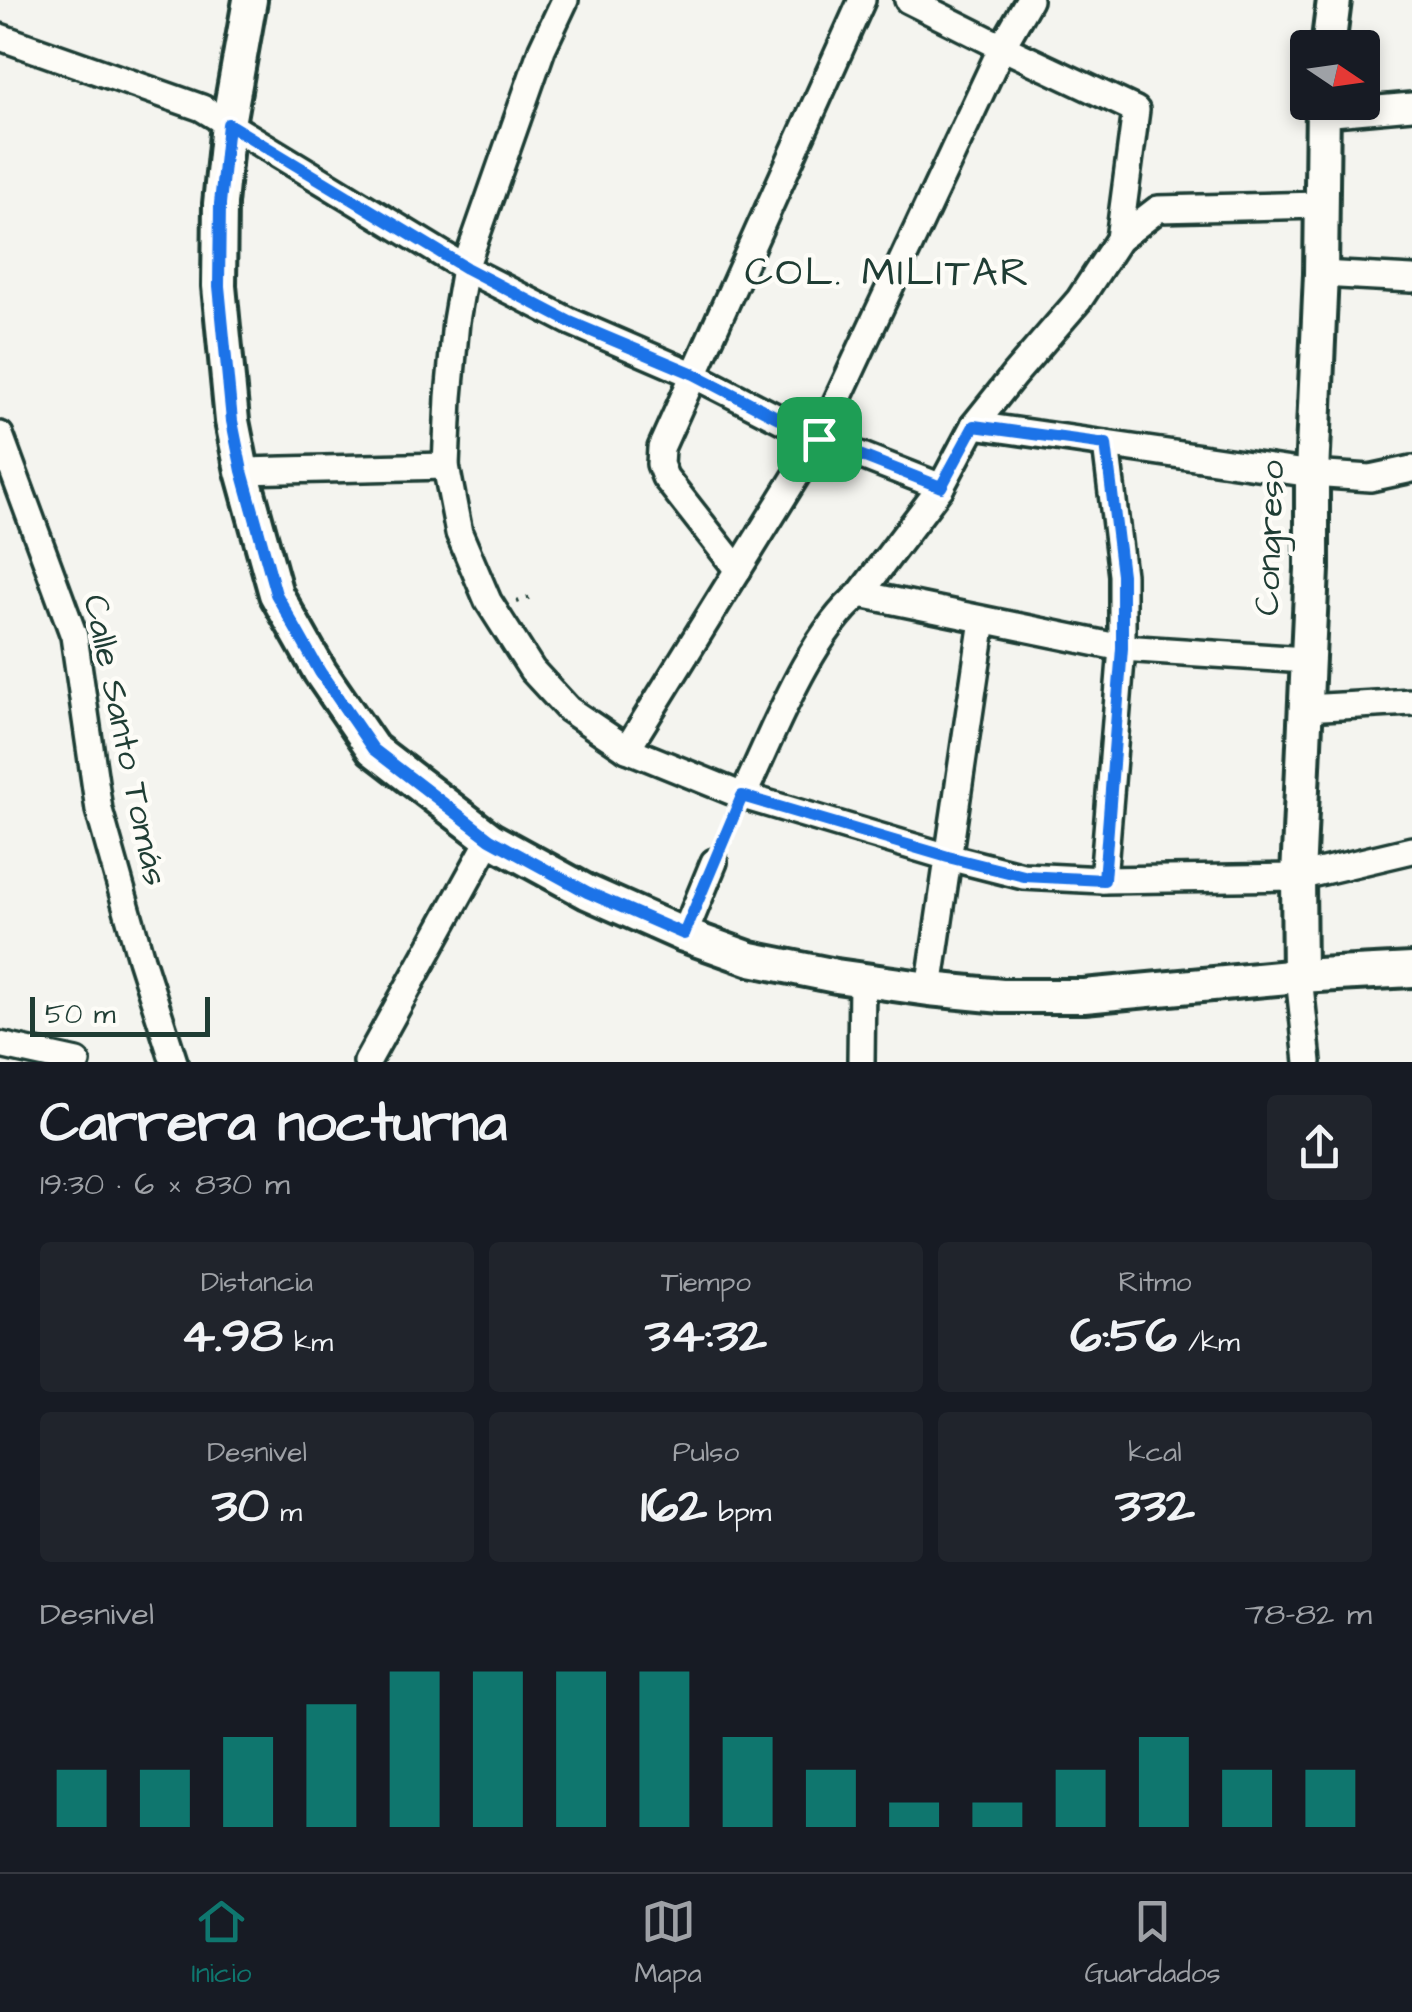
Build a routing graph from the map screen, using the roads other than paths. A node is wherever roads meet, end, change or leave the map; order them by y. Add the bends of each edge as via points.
1 (250, 0) edge
2 (564, 0) edge
3 (862, 0) edge
4 (908, 0) edge
5 (1029, 0) edge
6 (1333, 0) edge
7 (1330, 30) edge
8 (0, 36) edge
9 (1002, 48) junction
10 (1412, 106) edge
11 (1380, 107) edge
12 (1322, 120) edge
13 (228, 124) junction
14 (1322, 205) junction
15 (1120, 239) junction
16 (466, 268) junction
17 (1321, 274) junction
18 (1412, 279) edge
19 (694, 374) junction
20 (974, 426) junction
21 (0, 435) edge
22 (819, 439) junction
23 (1106, 444) junction
24 (446, 466) junction
25 (1412, 469) edge
26 (242, 471) junction
27 (1312, 474) junction
28 (941, 487) junction
29 (738, 570) junction
30 (860, 594) junction
31 (984, 620) junction
32 (1122, 648) junction
33 (1306, 660) junction
34 (1412, 702) edge
35 (1305, 708) junction
36 (627, 749) junction
37 (742, 796) junction
38 (490, 839) junction
39 (1412, 850) edge
40 (948, 857) junction
41 (714, 862) road end
42 (1298, 876) junction
43 (1104, 880) junction
44 (684, 934) junction
45 (1412, 970) edge
46 (1299, 976) junction
47 (862, 980) junction
48 (928, 990) junction
49 (0, 1045) edge
50 (78, 1062) edge
51 (174, 1062) edge
52 (367, 1062) edge
53 (860, 1062) edge
54 (1308, 1062) edge

1 - 13 street
2 - 16 street
3 - 19 street
4 - 9 street
5 - 9 street
6 - 7 street
8 - 13 street via 202,108
9 - 15 street via 1136,110
9 - 22 street
10 - 11 street
12 - 14 street, Congreso
13 - 16 street
13 - 26 street via 219,286
14 - 15 street via 1158,208
14 - 17 street, Congreso
15 - 20 street via 1079,300
16 - 19 street via 570,322
16 - 24 street
17 - 18 street
17 - 27 street, Congreso
19 - 22 street
19 - 29 street via 660,464
20 - 23 street
20 - 28 street
21 - 51 street, Calle Santo Tomás via 74,636 99,810
22 - 28 street
22 - 29 street
23 - 27 street
23 - 32 street via 1122,575
24 - 26 street
24 - 36 street via 459,533 488,601 532,670 568,709
25 - 27 street via 1370,478
26 - 38 street via 276,594 320,672 373,749
27 - 33 street, Congreso
28 - 30 street
29 - 36 street
30 - 31 street
30 - 37 street via 843,608 806,666
31 - 32 street
31 - 40 street
32 - 33 street
32 - 43 street
33 - 35 street, Congreso
34 - 35 street
35 - 42 street, Congreso
36 - 37 street
37 - 40 street
38 - 44 street
38 - 52 street
39 - 42 street
40 - 43 street via 1024,876
40 - 48 street
41 - 44 street
42 - 43 street
42 - 46 street, Congreso
44 - 47 street via 751,959
45 - 46 street
46 - 48 street via 1084,996
46 - 54 street
47 - 48 street
47 - 53 street
49 - 50 street

